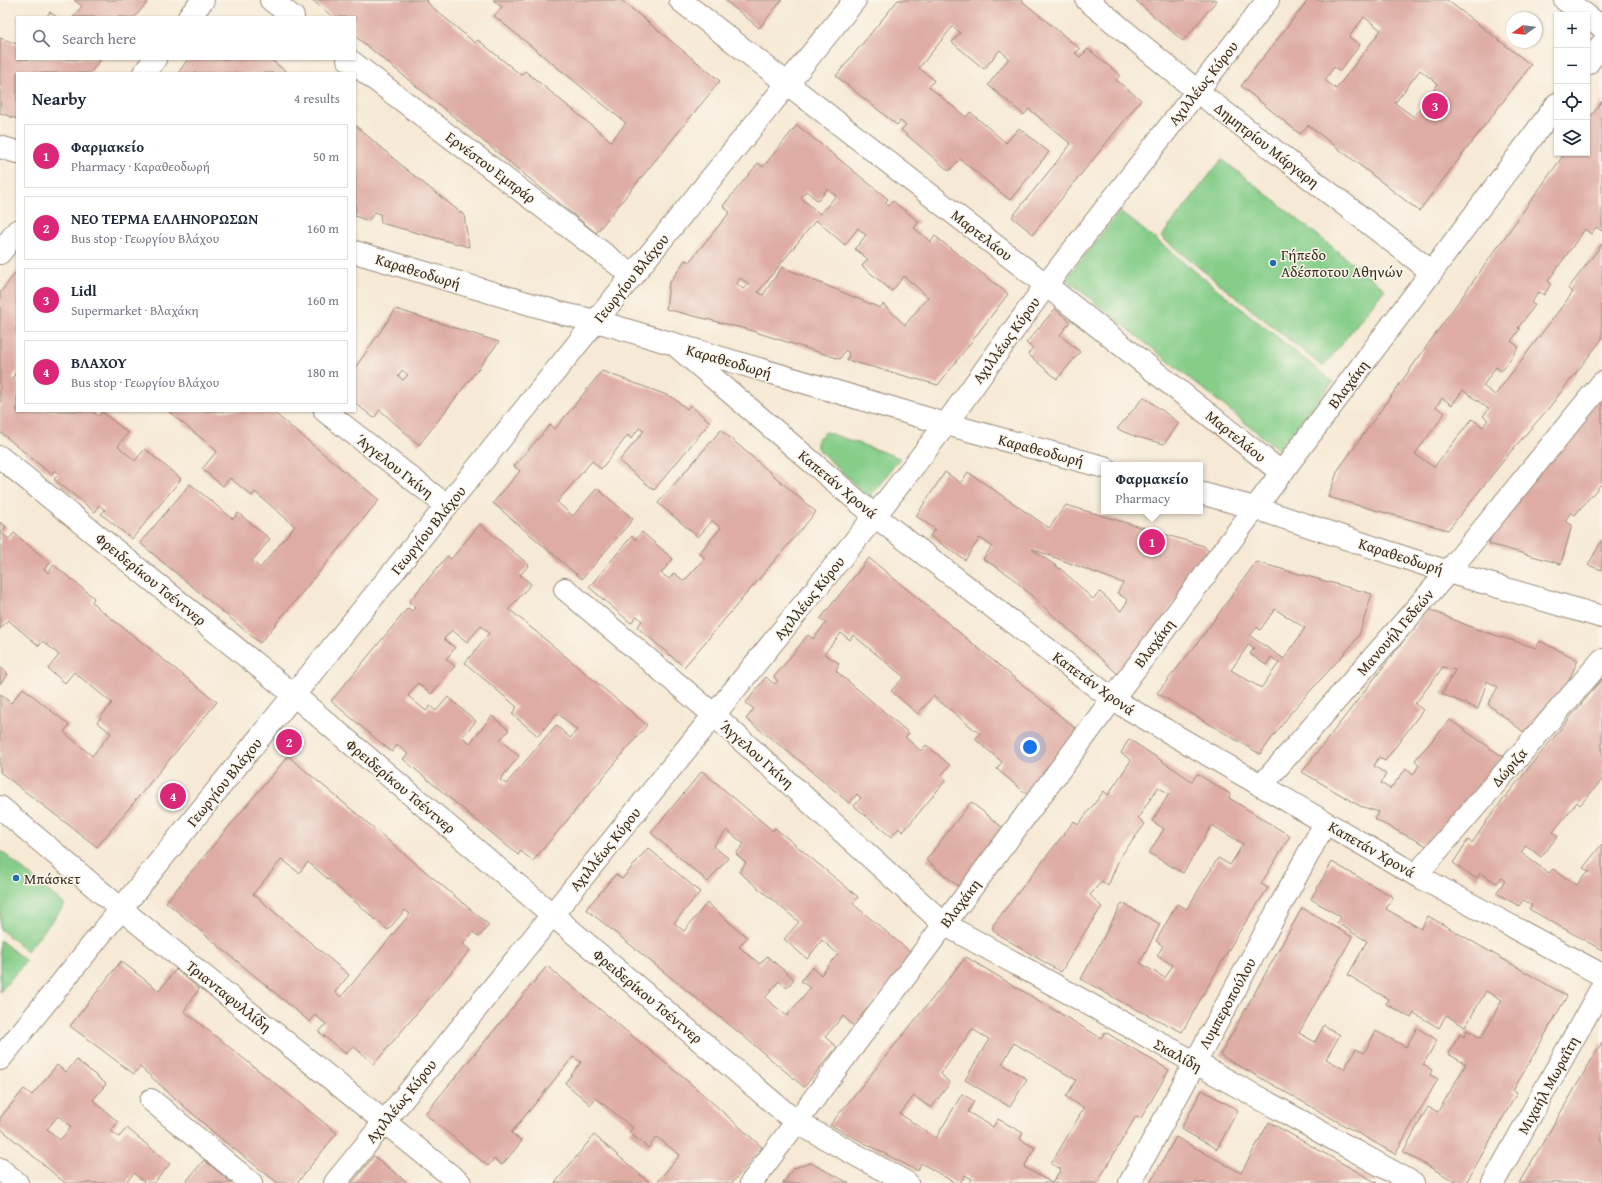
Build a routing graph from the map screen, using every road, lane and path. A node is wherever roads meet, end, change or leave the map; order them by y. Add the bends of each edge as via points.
1 (203, 0) edge
2 (271, 0) edge
3 (680, 0) edge
4 (855, 0) edge
5 (1087, 0) edge
6 (1268, 0) edge
7 (1565, 0) edge
8 (1581, 12) edge
9 (190, 16) edge
10 (292, 16) edge
11 (1590, 19) edge
12 (1602, 27) edge
13 (1602, 44) edge
14 (154, 60) edge
15 (349, 60) edge
16 (1590, 60) edge
17 (145, 72) edge
18 (787, 84) junction
19 (1197, 91) junction
20 (1554, 108) edge
21 (0, 147) edge
22 (16, 152) edge
23 (16, 232) edge
24 (356, 252) edge
25 (0, 253) edge
26 (1432, 272) junction
27 (633, 276) junction
28 (1046, 285) junction
29 (596, 321) junction
30 (675, 345) junction
31 (1602, 383) edge
32 (326, 412) edge
33 (946, 424) junction
34 (0, 457) edge
35 (1101, 466) edge
36 (1282, 473) junction
37 (1203, 494) edge
38 (447, 506) junction
39 (1255, 508) junction
40 (875, 516) junction
41 (1448, 572) junction
42 (565, 589) dead end
43 (1602, 617) edge
44 (1602, 660) edge
45 (294, 695) junction
46 (1112, 699) junction
47 (714, 715) junction
48 (1262, 786) junction
49 (0, 807) edge
50 (1325, 823) junction
51 (1416, 875) junction
52 (121, 909) junction
53 (552, 916) junction
54 (944, 924) junction
55 (1602, 976) edge
56 (1602, 987) edge
57 (0, 1059) edge
58 (1194, 1064) junction
59 (151, 1100) dead end
60 (385, 1122) junction
61 (796, 1122) junction
62 (0, 1169) edge
63 (17, 1183) edge
64 (251, 1183) edge
65 (335, 1183) edge
66 (460, 1183) edge
67 (750, 1183) edge
68 (907, 1183) edge
69 (1130, 1183) edge
70 (1413, 1183) edge
71 (1493, 1183) edge

1 - 9 street
2 - 10 street
3 - 18 street, Μαρτελάου
4 - 18 street, Γεωργίου Βλάχου
5 - 19 street, Δημητρίου Μάργαρη
6 - 19 street, Αχιλλέως Κύρου
7 - 8 street
11 - 12 street
13 - 16 street
14 - 17 street
15 - 27 street, Ερνέστου Εμπράρ
18 - 27 street, Γεωργίου Βλάχου
18 - 28 street, Μαρτελάου
19 - 26 street, Δημητρίου Μάργαρη
19 - 28 street, Αχιλλέως Κύρου
20 - 26 street, Βλαχάκη
21 - 22 street
23 - 25 street
24 - 29 street, Καραθεοδωρή via 564,314
26 - 36 street, Βλαχάκη
27 - 29 street, Γεωργίου Βλάχου
28 - 33 street, Αχιλλέως Κύρου
28 - 36 street, Μαρτελάου
29 - 30 street, Καραθεοδωρή
29 - 38 street, Γεωργίου Βλάχου
30 - 33 street, Καραθεοδωρή
30 - 40 street, Καπετάν Χρονά
31 - 41 street, Μανουήλ Γεδεών
32 - 38 street, Άγγελου Γκίνη
33 - 35 street, Καραθεοδωρή
33 - 40 street, Αχιλλέως Κύρου
34 - 45 street, Φρειδερίκου Τσέντνερ
36 - 39 street, Βλαχάκη
37 - 39 street, Καραθεοδωρή
38 - 45 street, Γεωργίου Βλάχου
39 - 41 street, Καραθεοδωρή
39 - 46 street, Βλαχάκη
40 - 46 street, Καπετάν Χρονά
40 - 47 street, Αχιλλέως Κύρου
41 - 43 street, Καραθεοδωρή
41 - 48 street, Μανουήλ Γεδεών
42 - 47 street, Άγγελου Γκίνη
44 - 51 street, Δώριζα
45 - 52 street, Γεωργίου Βλάχου
45 - 53 street, Φρειδερίκου Τσέντνερ
46 - 48 street, Καπετάν Χρονά
46 - 54 street, Βλαχάκη
47 - 53 street, Αχιλλέως Κύρου
47 - 54 street, Άγγελου Γκίνη
48 - 50 street, Καπετάν Χρονά
49 - 52 street, Τριανταφυλλίδη
50 - 51 street, Καπετάν Χρονά
50 - 58 street, Λυμπεροπούλου
51 - 55 street, Καπετάν Χρονά
52 - 57 street, Γεωργίου Βλάχου
52 - 60 street, Τριανταφυλλίδη
53 - 60 street, Αχιλλέως Κύρου
53 - 61 street, Φρειδερίκου Τσέντνερ
54 - 58 street, Σκαλίδη
54 - 61 street, Βλαχάκη
56 - 71 street, Μιχαήλ Μωραΐτη
58 - 69 street, Λυμπεροπούλου
58 - 70 street, Σκαλίδη
59 - 64 street
60 - 65 street, Αχιλλέως Κύρου
60 - 66 street, Τριανταφυλλίδη
61 - 67 street, Βλαχάκη
61 - 68 street, Φρειδερίκου Τσέντνερ
62 - 63 street

